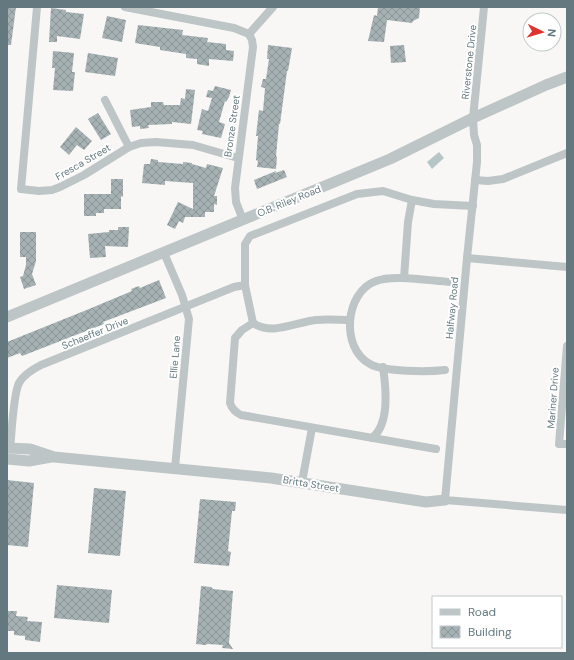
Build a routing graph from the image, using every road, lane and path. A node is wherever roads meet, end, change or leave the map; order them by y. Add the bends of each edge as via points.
1 (37, 7) edge
2 (125, 7) edge
3 (273, 7) edge
4 (484, 7) edge
5 (147, 9) edge
6 (248, 34) junction
7 (567, 77) edge
8 (105, 100) dead end
9 (473, 118) junction
10 (129, 147) junction
11 (567, 153) edge
12 (238, 158) junction
13 (475, 180) junction
14 (412, 200) junction
15 (473, 206) junction
16 (243, 220) junction
17 (164, 253) junction
18 (466, 258) junction
19 (567, 267) edge
20 (404, 278) junction
21 (451, 282) dead end
22 (245, 285) junction
23 (185, 307) junction
24 (7, 316) edge
25 (350, 320) junction
26 (253, 324) junction
27 (567, 346) edge
28 (383, 367) junction
29 (444, 370) dead end
30 (312, 428) junction
31 (372, 438) junction
32 (567, 444) edge
33 (436, 449) dead end
34 (8, 452) edge
35 (175, 468) junction
36 (302, 482) junction
37 (445, 500) junction
38 (567, 510) edge

1 - 10 street, Fresca Street via 21,189 52,190 60,187
2 - 5 street
3 - 6 street
4 - 9 street, Riverstone Drive
5 - 6 street via 234,28
6 - 12 street, Bronze Street via 253,47
7 - 9 street, O.B. Riley Road
8 - 10 street
9 - 13 street, Halfway Road via 477,145
9 - 16 street, O.B. Riley Road via 390,159
10 - 12 street, Fresca Street via 141,143 180,143
11 - 13 street via 503,178
12 - 16 street, Bronze Street via 236,202
13 - 15 street, Halfway Road
14 - 15 street
14 - 20 street
14 - 22 street via 383,191 357,194 250,236 245,244
15 - 18 street, Halfway Road
16 - 17 street, O.B. Riley Road
17 - 23 street, Ellie Lane
17 - 24 street, O.B. Riley Road
18 - 19 street
18 - 37 street, Halfway Road
20 - 21 street
20 - 25 street via 386,278 365,287 357,297
22 - 23 street, Schaeffer Drive
22 - 26 street
23 - 34 street, Schaeffer Drive via 41,365 26,374 19,383 16,394
23 - 35 street, Ellie Lane via 189,319
25 - 26 street via 316,320 263,329
25 - 28 street via 352,338 358,352 370,364
26 - 30 street via 242,330 235,338 230,403 232,408 241,415
27 - 32 street, Mariner Drive via 559,444
28 - 29 street via 394,370
28 - 31 street via 383,420 377,434
30 - 31 street
30 - 36 street
31 - 33 street
34 - 35 street, Britta Street via 30,449 54,457
35 - 36 street, Britta Street
36 - 37 street, Britta Street via 426,502
37 - 38 street, Britta Street

